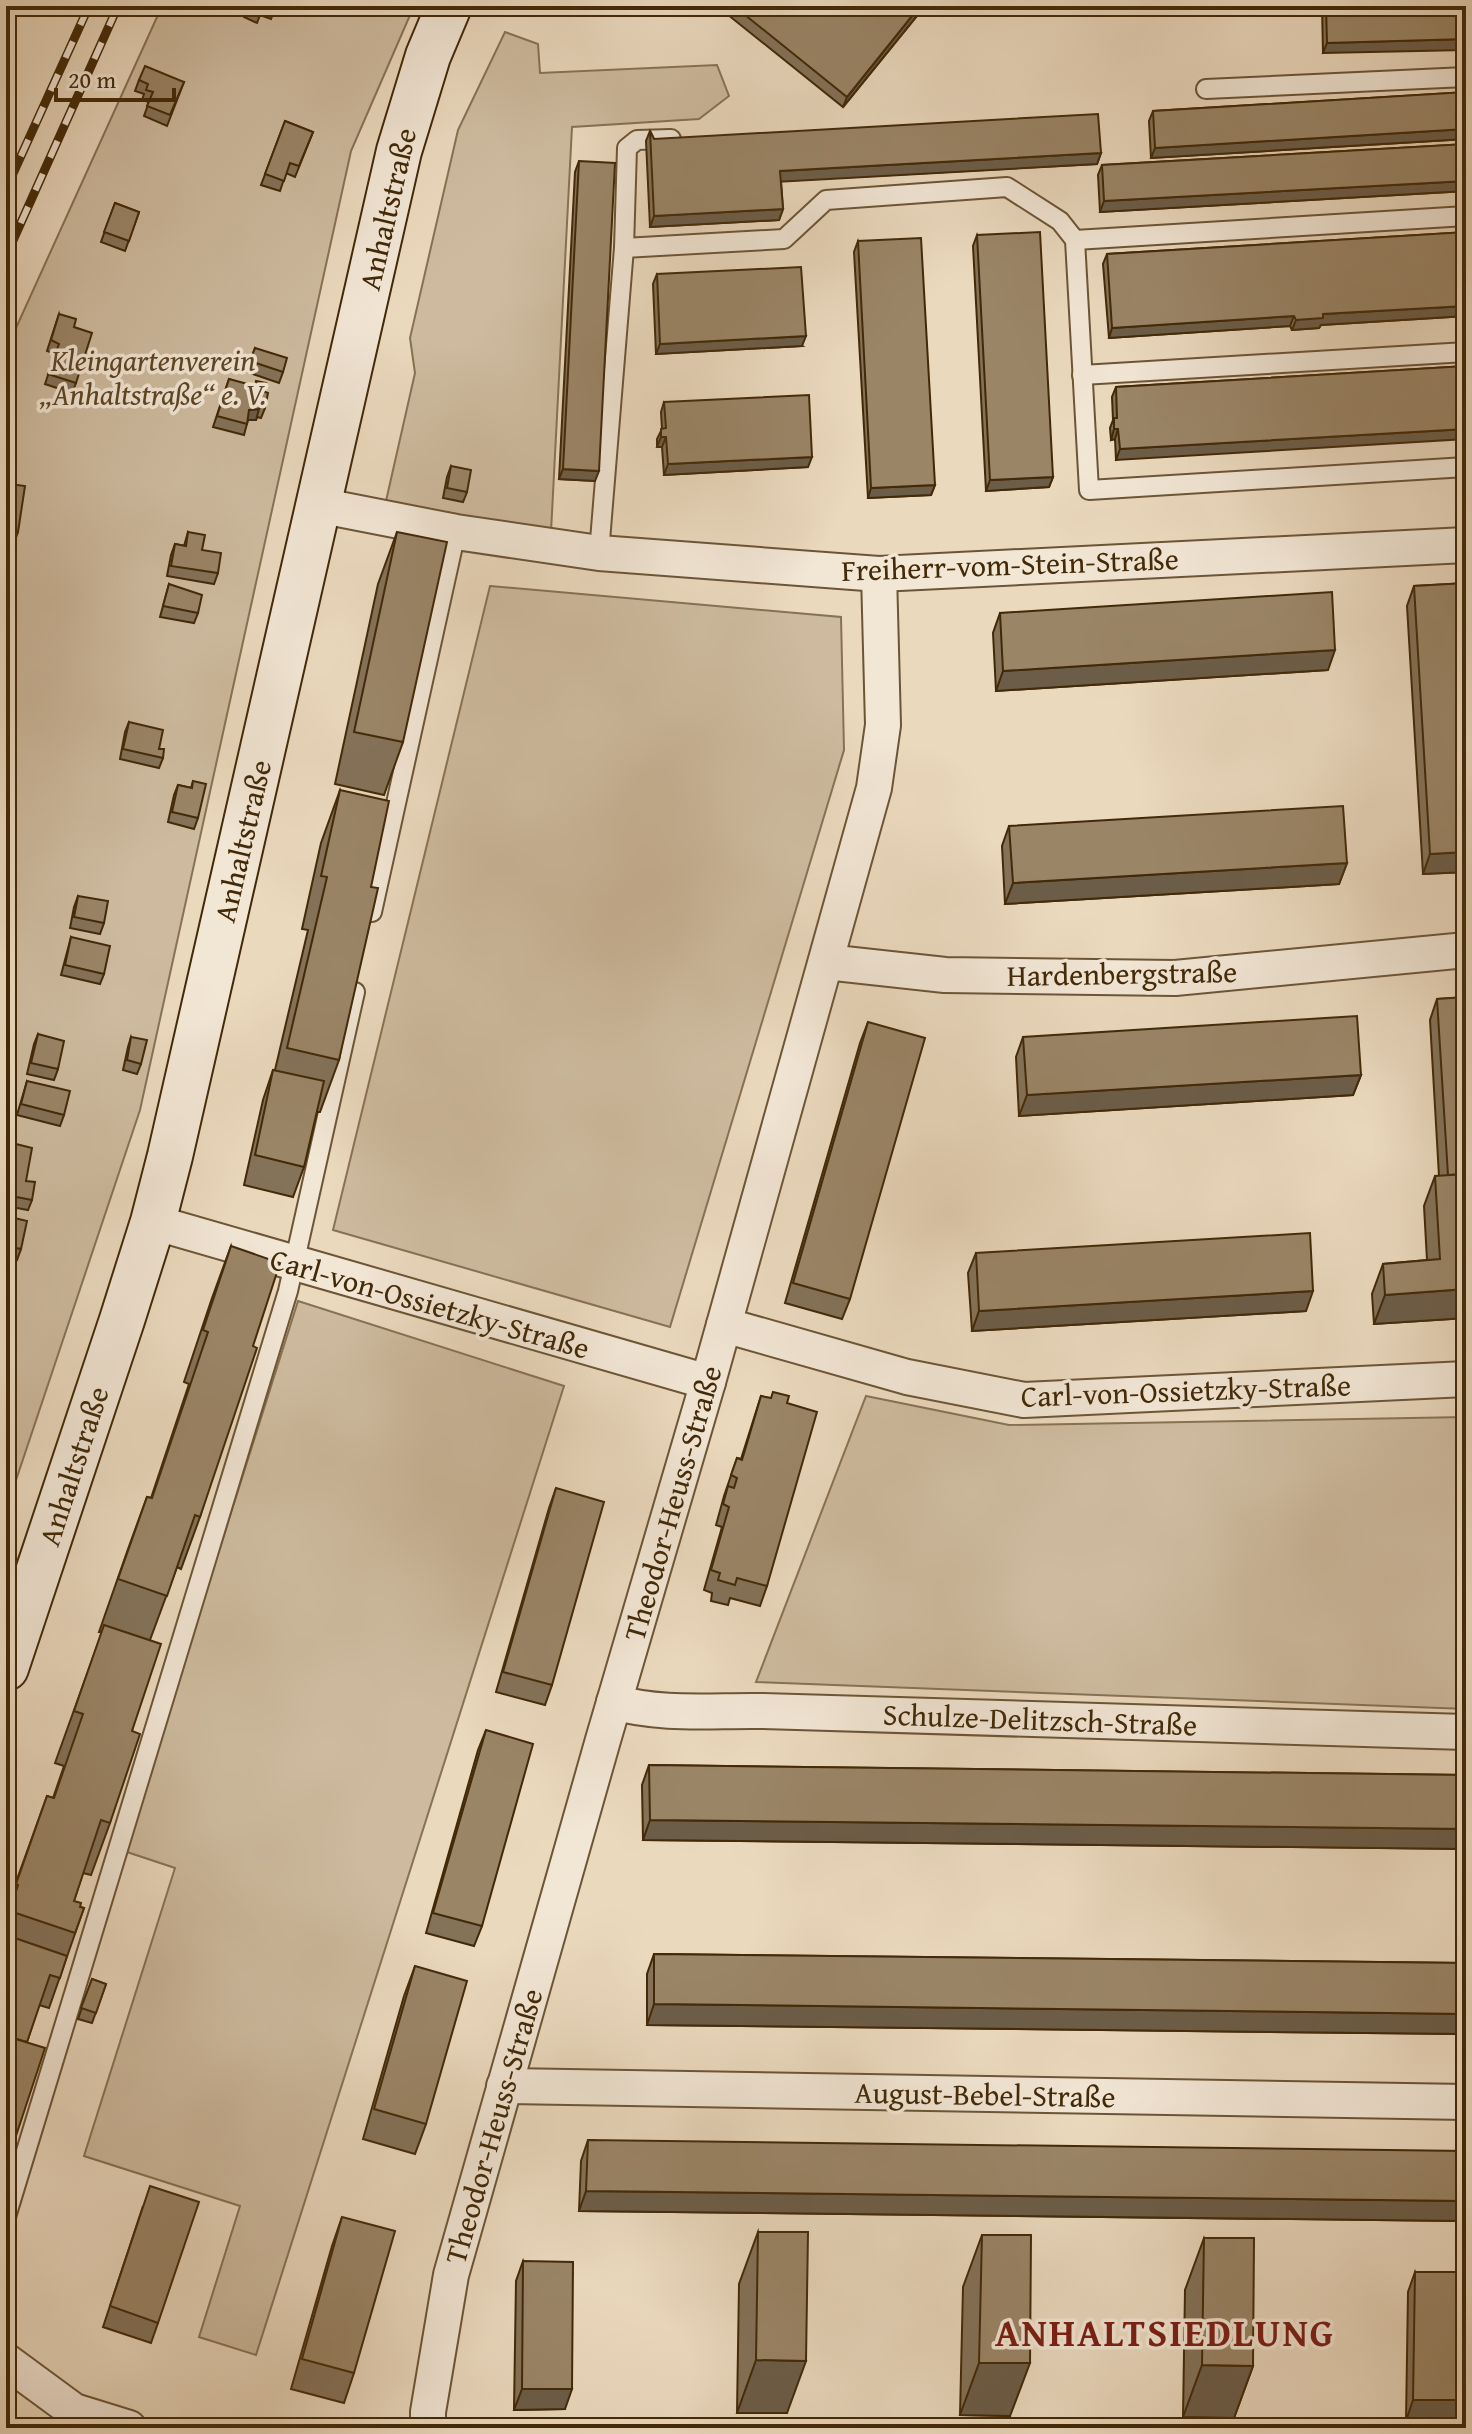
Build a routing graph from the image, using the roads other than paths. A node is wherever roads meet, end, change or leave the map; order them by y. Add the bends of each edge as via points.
1 (449, 6) edge
2 (1466, 77) edge
3 (1206, 89) dead end
4 (684, 138) edge
5 (1466, 216) edge
6 (1075, 240) junction
7 (624, 248) junction
8 (1466, 352) edge
9 (1082, 375) junction
10 (1466, 467) edge
11 (318, 505) junction
12 (456, 532) junction
13 (1466, 545) edge
14 (599, 553) junction
15 (879, 574) junction
16 (367, 937) edge
17 (1466, 950) edge
18 (826, 962) junction
19 (360, 968) edge
20 (153, 1222) junction
21 (294, 1264) junction
22 (724, 1325) junction
23 (1466, 1379) edge
24 (708, 1382) junction
25 (6, 1668) edge
26 (614, 1702) junction
27 (1466, 1732) edge
28 (504, 2086) junction
29 (1466, 2102) edge
30 (6, 2217) edge
31 (6, 2361) edge
32 (129, 2428) edge
33 (428, 2428) edge

1 - 11 street, Anhaltstraße via 399,151
2 - 3 lane
4 - 7 lane via 637,140 627,148
5 - 6 lane
6 - 7 lane via 1060,221 1007,187 826,200 784,239
6 - 9 lane
7 - 14 lane
8 - 9 lane
9 - 10 lane via 1089,490
11 - 12 street, Freiherr-vom-Stein-Straße
11 - 20 street, Anhaltstraße
12 - 14 street, Freiherr-vom-Stein-Straße
12 - 16 lane
13 - 15 street, Freiherr-vom-Stein-Straße
14 - 15 street, Freiherr-vom-Stein-Straße
15 - 18 street, Theodor-Heuss-Straße via 883,725 874,788
17 - 18 street, Hardenbergstraße via 1175,978 945,975
18 - 22 street, Theodor-Heuss-Straße
19 - 21 lane
20 - 21 street, Carl-von-Ossietzky-Straße
20 - 25 street, Anhaltstraße
21 - 24 street, Carl-von-Ossietzky-Straße
21 - 30 lane
22 - 23 street, Carl-von-Ossietzky-Straße via 907,1377 1024,1400
22 - 24 street, Theodor-Heuss-Straße
24 - 26 street, Theodor-Heuss-Straße
26 - 27 street, Schulze-Delitzsch-Straße via 659,1710
26 - 28 street, Theodor-Heuss-Straße
28 - 29 street, August-Bebel-Straße
28 - 33 street, Theodor-Heuss-Straße via 451,2275
31 - 32 street via 74,2411

